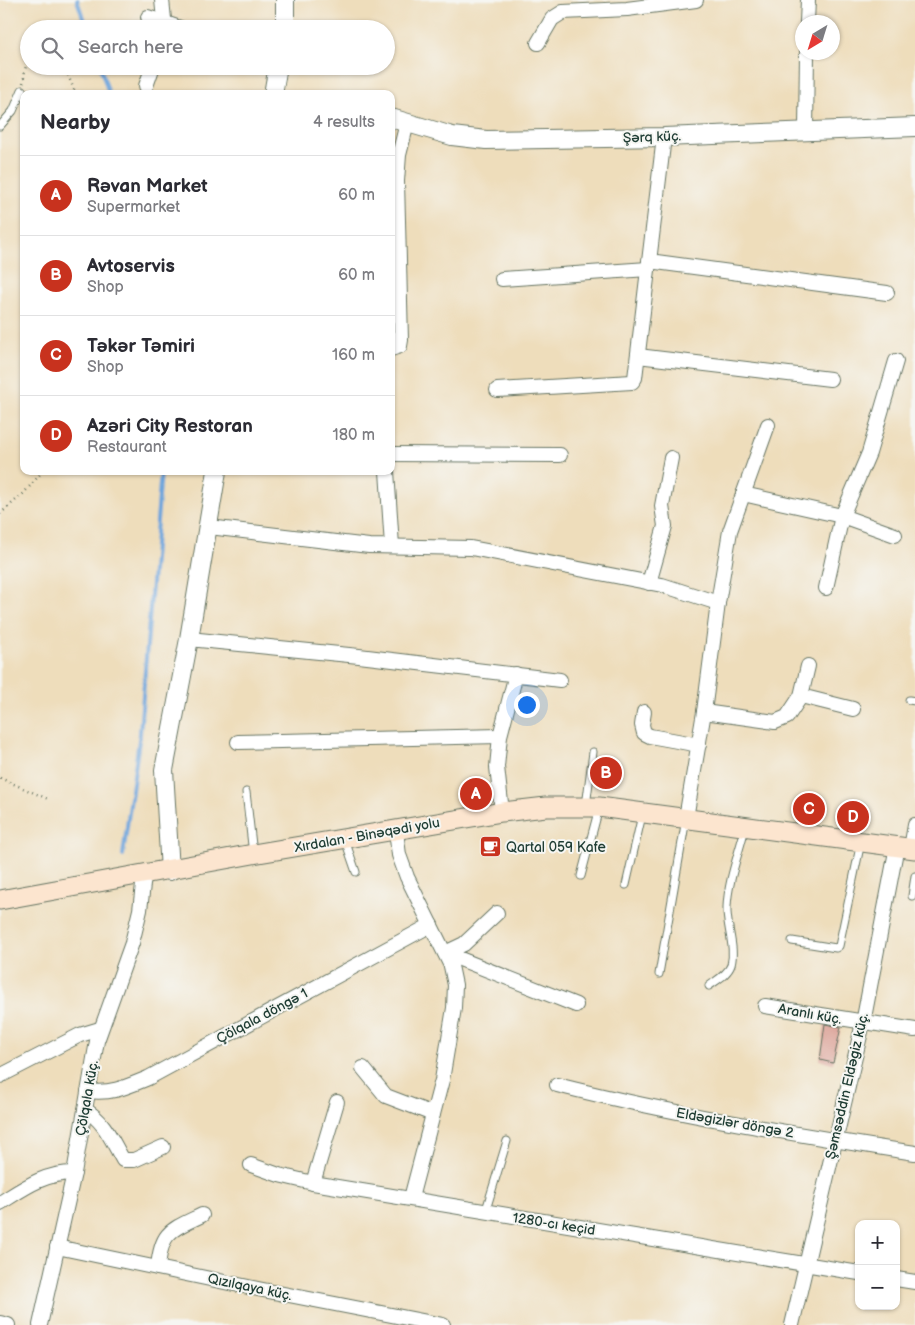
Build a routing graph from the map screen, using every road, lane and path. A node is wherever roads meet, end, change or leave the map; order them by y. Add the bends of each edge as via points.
1 (162, 0) edge
2 (285, 0) edge
3 (696, 0) edge
4 (808, 0) edge
5 (668, 1) edge
6 (808, 15) edge
7 (148, 17) dead end
8 (154, 20) edge
9 (164, 20) edge
10 (285, 20) edge
11 (538, 43) dead end
12 (807, 60) edge
13 (24, 75) edge
14 (68, 75) edge
15 (150, 75) edge
16 (276, 75) edge
17 (146, 86) dead end
18 (22, 90) edge
19 (74, 90) edge
20 (274, 90) edge
21 (20, 95) edge
22 (399, 120) edge
23 (0, 126) edge
24 (915, 127) edge
25 (806, 131) junction
26 (664, 137) junction
27 (648, 265) junction
28 (502, 279) dead end
29 (887, 293) dead end
30 (395, 347) edge
31 (638, 356) junction
32 (896, 361) dead end
33 (830, 379) dead end
34 (497, 390) dead end
35 (768, 425) dead end
36 (395, 454) edge
37 (560, 455) dead end
38 (671, 458) dead end
39 (40, 475) edge
40 (217, 475) edge
41 (387, 475) edge
42 (743, 494) junction
43 (0, 514) edge
44 (842, 516) junction
45 (209, 527) junction
46 (895, 535) dead end
47 (392, 546) junction
48 (649, 583) junction
49 (826, 588) dead end
50 (718, 603) junction
51 (190, 639) junction
52 (808, 666) dead end
53 (516, 674) junction
54 (560, 680) dead end
55 (801, 696) junction
56 (853, 709) dead end
57 (644, 712) dead end
58 (704, 712) junction
59 (500, 736) junction
60 (238, 742) dead end
61 (699, 745) junction
62 (593, 752) dead end
63 (0, 778) edge
64 (246, 792) dead end
65 (48, 799) dead end
66 (592, 807) junction
67 (502, 812) junction
68 (642, 812) junction
69 (686, 818) junction
70 (915, 824) edge
71 (745, 825) junction
72 (396, 831) junction
73 (345, 839) junction
74 (861, 841) junction
75 (908, 848) edge
76 (253, 854) junction
77 (170, 871) junction
78 (356, 872) dead end
79 (144, 876) junction
80 (581, 876) dead end
81 (915, 876) edge
82 (626, 885) dead end
83 (912, 896) dead end
84 (0, 900) edge
85 (497, 914) dead end
86 (432, 925) junction
87 (792, 941) dead end
88 (445, 952) junction
89 (660, 974) dead end
90 (709, 986) dead end
91 (576, 1005) dead end
92 (765, 1006) dead end
93 (862, 1023) junction
94 (100, 1029) junction
95 (915, 1030) edge
96 (362, 1068) dead end
97 (0, 1076) edge
98 (557, 1085) dead end
99 (88, 1091) junction
100 (336, 1102) dead end
101 (85, 1110) junction
102 (433, 1114) junction
103 (835, 1140) junction
104 (507, 1141) dead end
105 (163, 1147) dead end
106 (915, 1153) edge
107 (251, 1165) dead end
108 (74, 1173) junction
109 (313, 1183) junction
110 (411, 1198) junction
111 (0, 1203) edge
112 (485, 1213) junction
113 (202, 1215) dead end
114 (57, 1247) junction
115 (806, 1264) junction
116 (158, 1268) junction
117 (855, 1272) edge
118 (900, 1280) edge
119 (915, 1282) edge
120 (0, 1324) edge
121 (8, 1325) edge
122 (40, 1325) edge
123 (443, 1325) edge
124 (792, 1325) edge

1 - 9 street
2 - 10 street
3 - 5 street
4 - 6 street
5 - 11 street via 627,9 563,12 552,19
7 - 8 street
12 - 25 street
13 - 18 path
14 - 19 path
15 - 17 street
16 - 20 street
21 - 23 lane via 13,111
22 - 26 street, Şərq küç. via 452,136 486,140
22 - 30 street via 397,181 401,340 400,346
24 - 25 street, Şərq küç.
25 - 26 street, Şərq küç.
26 - 27 street
27 - 28 street
27 - 29 street
27 - 31 street
31 - 33 street
31 - 34 street via 635,378 627,384
32 - 44 street via 869,453
35 - 42 street
36 - 37 street
38 - 48 street via 662,506 665,526
39 - 43 path
40 - 45 street
41 - 47 street
42 - 44 street
42 - 50 street via 730,531
44 - 46 street
44 - 49 street
45 - 47 street
45 - 51 street
47 - 48 street via 471,548
48 - 50 street via 672,587
50 - 58 street
51 - 53 street
51 - 77 street via 164,770
52 - 55 street
53 - 54 street
53 - 59 street
55 - 56 street
55 - 58 street via 787,716 775,722
57 - 61 street via 644,733
58 - 61 street
59 - 60 street
59 - 67 street via 497,767
61 - 69 street
62 - 66 lane
63 - 65 path
64 - 76 lane
66 - 67 main road, Xırdalan - Binəqədi yolu via 546,807
66 - 68 main road, Xırdalan - Binəqədi yolu
66 - 80 lane
67 - 72 main road, Xırdalan - Binəqədi yolu
68 - 69 main road, Xırdalan - Binəqədi yolu
68 - 82 lane
69 - 71 main road, Xırdalan - Binəqədi yolu
69 - 89 lane
70 - 75 street, Şəmsəddin Eldəgiz küç.
71 - 74 main road, Xırdalan - Binəqədi yolu
71 - 90 lane via 727,904 733,955 725,974
72 - 73 main road, Xırdalan - Binəqədi yolu
72 - 86 street via 399,855 407,877
73 - 76 main road, Xırdalan - Binəqədi yolu
73 - 78 lane
74 - 75 main road, Xırdalan - Binəqədi yolu
74 - 87 lane via 839,946
75 - 93 street, Şəmsəddin Eldəgiz küç. via 887,906
76 - 77 main road, Xırdalan - Binəqədi yolu
77 - 79 main road, Xırdalan - Binəqədi yolu
79 - 84 main road, Xırdalan - Binəqədi yolu
79 - 94 street, Çölqala küç. via 140,910 128,959
81 - 83 lane
85 - 88 street via 464,944
86 - 88 street
86 - 99 street, Çölqala döngə 1 via 148,1078 111,1092
88 - 91 street
88 - 102 street via 455,985 454,1008
92 - 93 street, Aranlı küç.
93 - 95 street, Aranlı küç.
93 - 103 street, Şəmsəddin Eldəgiz küç.
94 - 97 street via 80,1035
94 - 99 street, Çölqala küç.
96 - 102 street via 386,1096
98 - 103 street, Eldəgizlər döngə 2 via 703,1118
99 - 101 street, Çölqala küç.
100 - 109 street
101 - 105 street via 102,1124 123,1160 134,1160
101 - 108 street, Çölqala küç.
102 - 110 street
103 - 106 street, Eldəgizlər döngə 2
103 - 115 street, Şəmsəddin Eldəgiz küç.
104 - 112 lane
107 - 109 street, 1280-cı keçid
108 - 111 street via 39,1179
108 - 114 street, Çölqala küç.
109 - 110 street, 1280-cı keçid
110 - 112 street, 1280-cı keçid
112 - 115 street, 1280-cı keçid
113 - 116 street via 165,1237 160,1246
114 - 116 street, Qızılqaya küç.
114 - 122 street, Çölqala küç.
115 - 117 street, 1280-cı keçid
115 - 124 street, Şəmsəddin Eldəgiz küç.
116 - 123 street, Qızılqaya küç.
118 - 119 street
120 - 121 street

